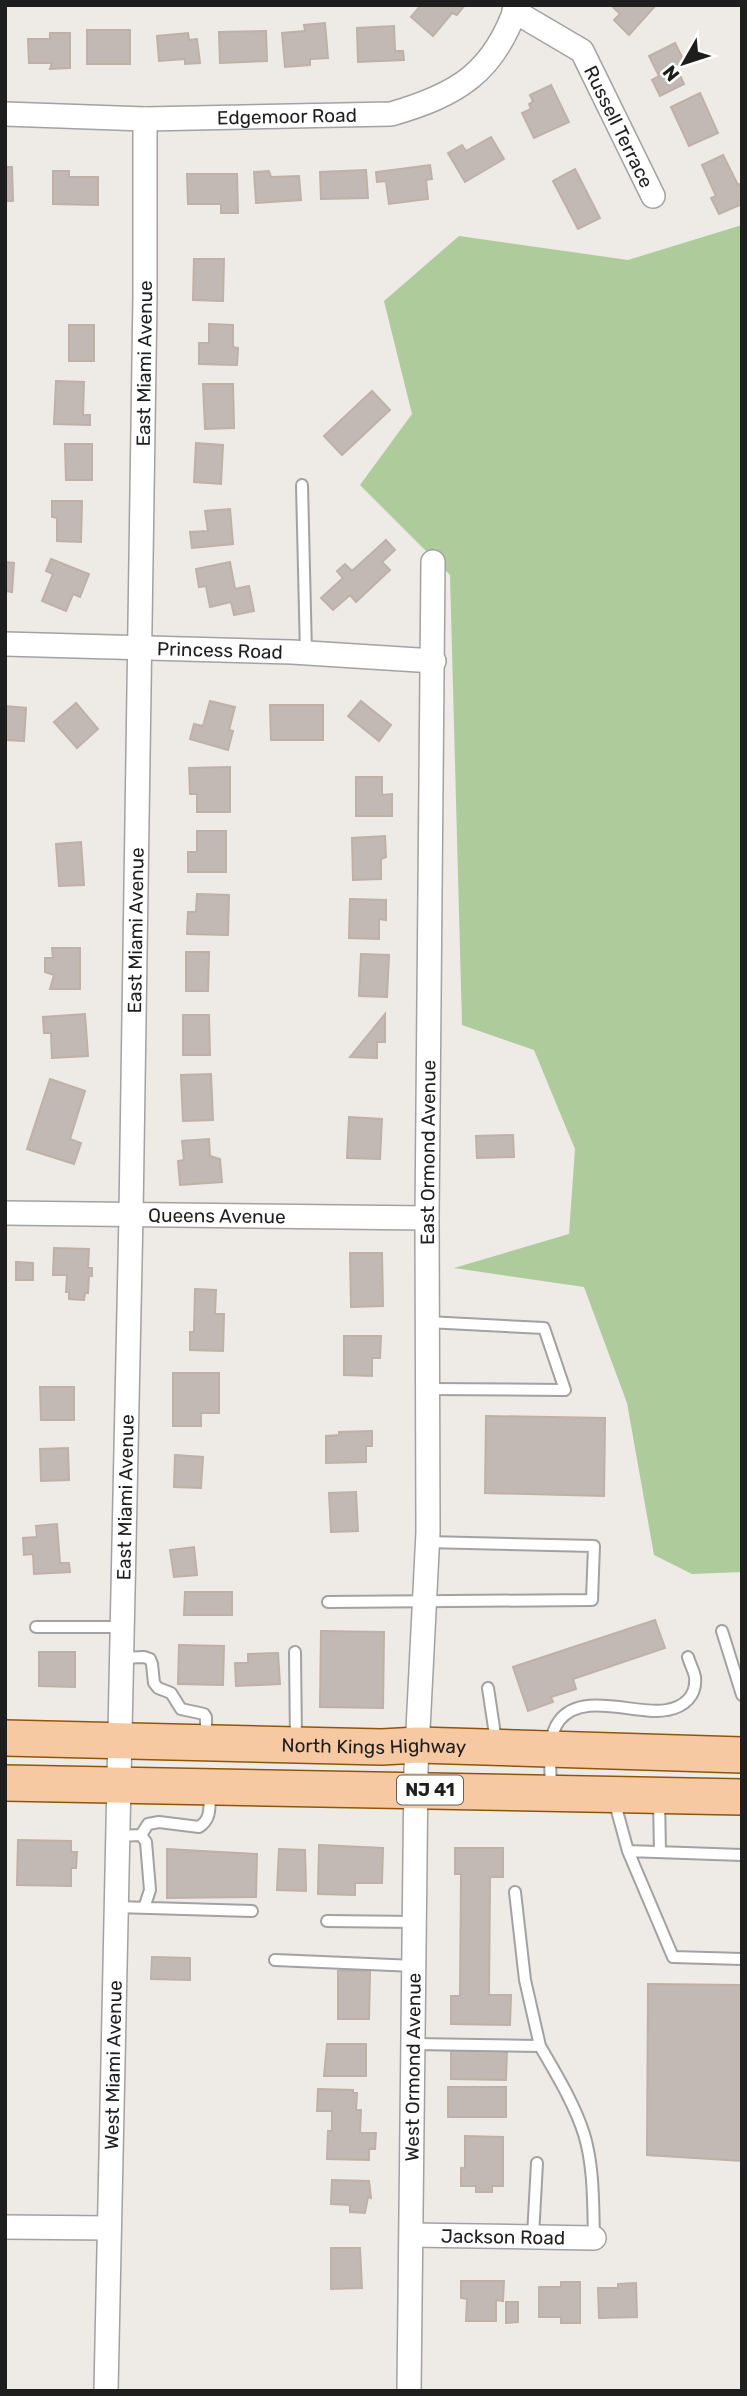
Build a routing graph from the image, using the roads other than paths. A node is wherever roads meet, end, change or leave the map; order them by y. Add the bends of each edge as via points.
1 (516, 8) edge
2 (5, 114) edge
3 (145, 119) junction
4 (653, 196) dead end
5 (302, 485) dead end
6 (433, 562) dead end
7 (5, 644) edge
8 (139, 647) junction
9 (306, 654) junction
10 (434, 661) junction
11 (5, 1213) edge
12 (131, 1215) junction
13 (427, 1218) junction
14 (427, 1322) junction
15 (428, 1389) junction
16 (427, 1542) junction
17 (328, 1602) dead end
18 (425, 1602) junction
19 (36, 1627) dead end
20 (121, 1627) junction
21 (722, 1631) dead end
22 (295, 1652) dead end
23 (688, 1657) dead end
24 (121, 1658) junction
25 (488, 1688) dead end
26 (742, 1695) edge
27 (5, 1738) edge
28 (119, 1740) junction
29 (206, 1742) junction
30 (296, 1744) junction
31 (418, 1745) junction
32 (498, 1747) junction
33 (552, 1749) junction
34 (742, 1755) edge
35 (5, 1783) edge
36 (118, 1785) junction
37 (210, 1787) junction
38 (416, 1790) junction
39 (551, 1793) junction
40 (612, 1794) junction
41 (659, 1795) junction
42 (742, 1797) edge
43 (141, 1835) junction
44 (117, 1836) junction
45 (628, 1851) junction
46 (660, 1852) junction
47 (742, 1855) edge
48 (514, 1892) dead end
49 (116, 1907) junction
50 (144, 1908) junction
51 (252, 1911) dead end
52 (327, 1921) dead end
53 (415, 1922) junction
54 (742, 1959) edge
55 (275, 1960) dead end
56 (415, 1966) junction
57 (414, 2044) junction
58 (540, 2046) junction
59 (537, 2163) dead end
60 (5, 2227) edge
61 (109, 2228) junction
62 (412, 2235) junction
63 (533, 2236) junction
64 (594, 2238) joint
65 (106, 2391) edge
66 (409, 2391) edge

1 - 3 street, Edgemoor Road via 508,30 484,65 459,88 422,105 391,114
1 - 4 street, Russell Terrace via 582,51
2 - 3 street, Edgemoor Road
3 - 8 street, East Miami Avenue
5 - 9 lane
6 - 10 street, East Ormond Avenue
7 - 8 street, Princess Road
8 - 9 street, Princess Road
8 - 12 street, East Miami Avenue
9 - 10 street, Princess Road
10 - 13 street, East Ormond Avenue
11 - 12 street, Queens Avenue
12 - 13 street, Queens Avenue
12 - 20 street, East Miami Avenue
13 - 14 street, East Ormond Avenue
14 - 15 street, East Ormond Avenue
14 - 15 lane via 544,1328 565,1391
15 - 16 street, East Ormond Avenue
16 - 18 street, East Ormond Avenue
16 - 18 lane via 594,1546 592,1600
17 - 18 lane
18 - 31 street, East Ormond Avenue
19 - 20 lane
20 - 24 street, East Miami Avenue
21 - 26 lane
22 - 30 lane
23 - 33 lane via 695,1677 690,1700 666,1711 602,1705 573,1710 554,1731
24 - 28 street, East Miami Avenue
24 - 29 lane via 150,1659 158,1688 171,1693 181,1709 204,1714
25 - 32 lane
27 - 28 main road, North Kings Highway
28 - 29 main road, North Kings Highway
28 - 36 street, West Miami Avenue
29 - 30 main road, North Kings Highway
30 - 31 main road, North Kings Highway
31 - 32 main road, North Kings Highway
31 - 38 street, West Ormond Avenue
32 - 33 main road, North Kings Highway
33 - 34 main road, North Kings Highway
33 - 39 lane
35 - 36 main road, NJ 41
36 - 37 main road, NJ 41
36 - 44 street, West Miami Avenue
37 - 38 main road, NJ 41
37 - 43 lane via 205,1823 199,1827 148,1824
38 - 39 main road, NJ 41
38 - 53 street, West Ormond Avenue
39 - 40 main road, NJ 41
40 - 41 main road, NJ 41
40 - 45 lane
41 - 42 main road, NJ 41
41 - 46 lane
43 - 44 lane
43 - 50 lane via 146,1842 150,1890
44 - 49 street, West Miami Avenue
45 - 46 lane
45 - 54 lane via 673,1957
46 - 47 lane
48 - 58 lane via 525,1980
49 - 50 lane
49 - 61 street, West Miami Avenue
50 - 51 lane
52 - 53 lane
53 - 56 street, West Ormond Avenue
55 - 56 lane
56 - 57 street, West Ormond Avenue
57 - 58 lane
57 - 62 street, West Ormond Avenue
58 - 64 lane via 584,2136 593,2185
59 - 63 lane
60 - 61 street
61 - 65 street, West Miami Avenue
62 - 63 street, Jackson Road
62 - 66 street, West Ormond Avenue
63 - 64 street, Jackson Road

